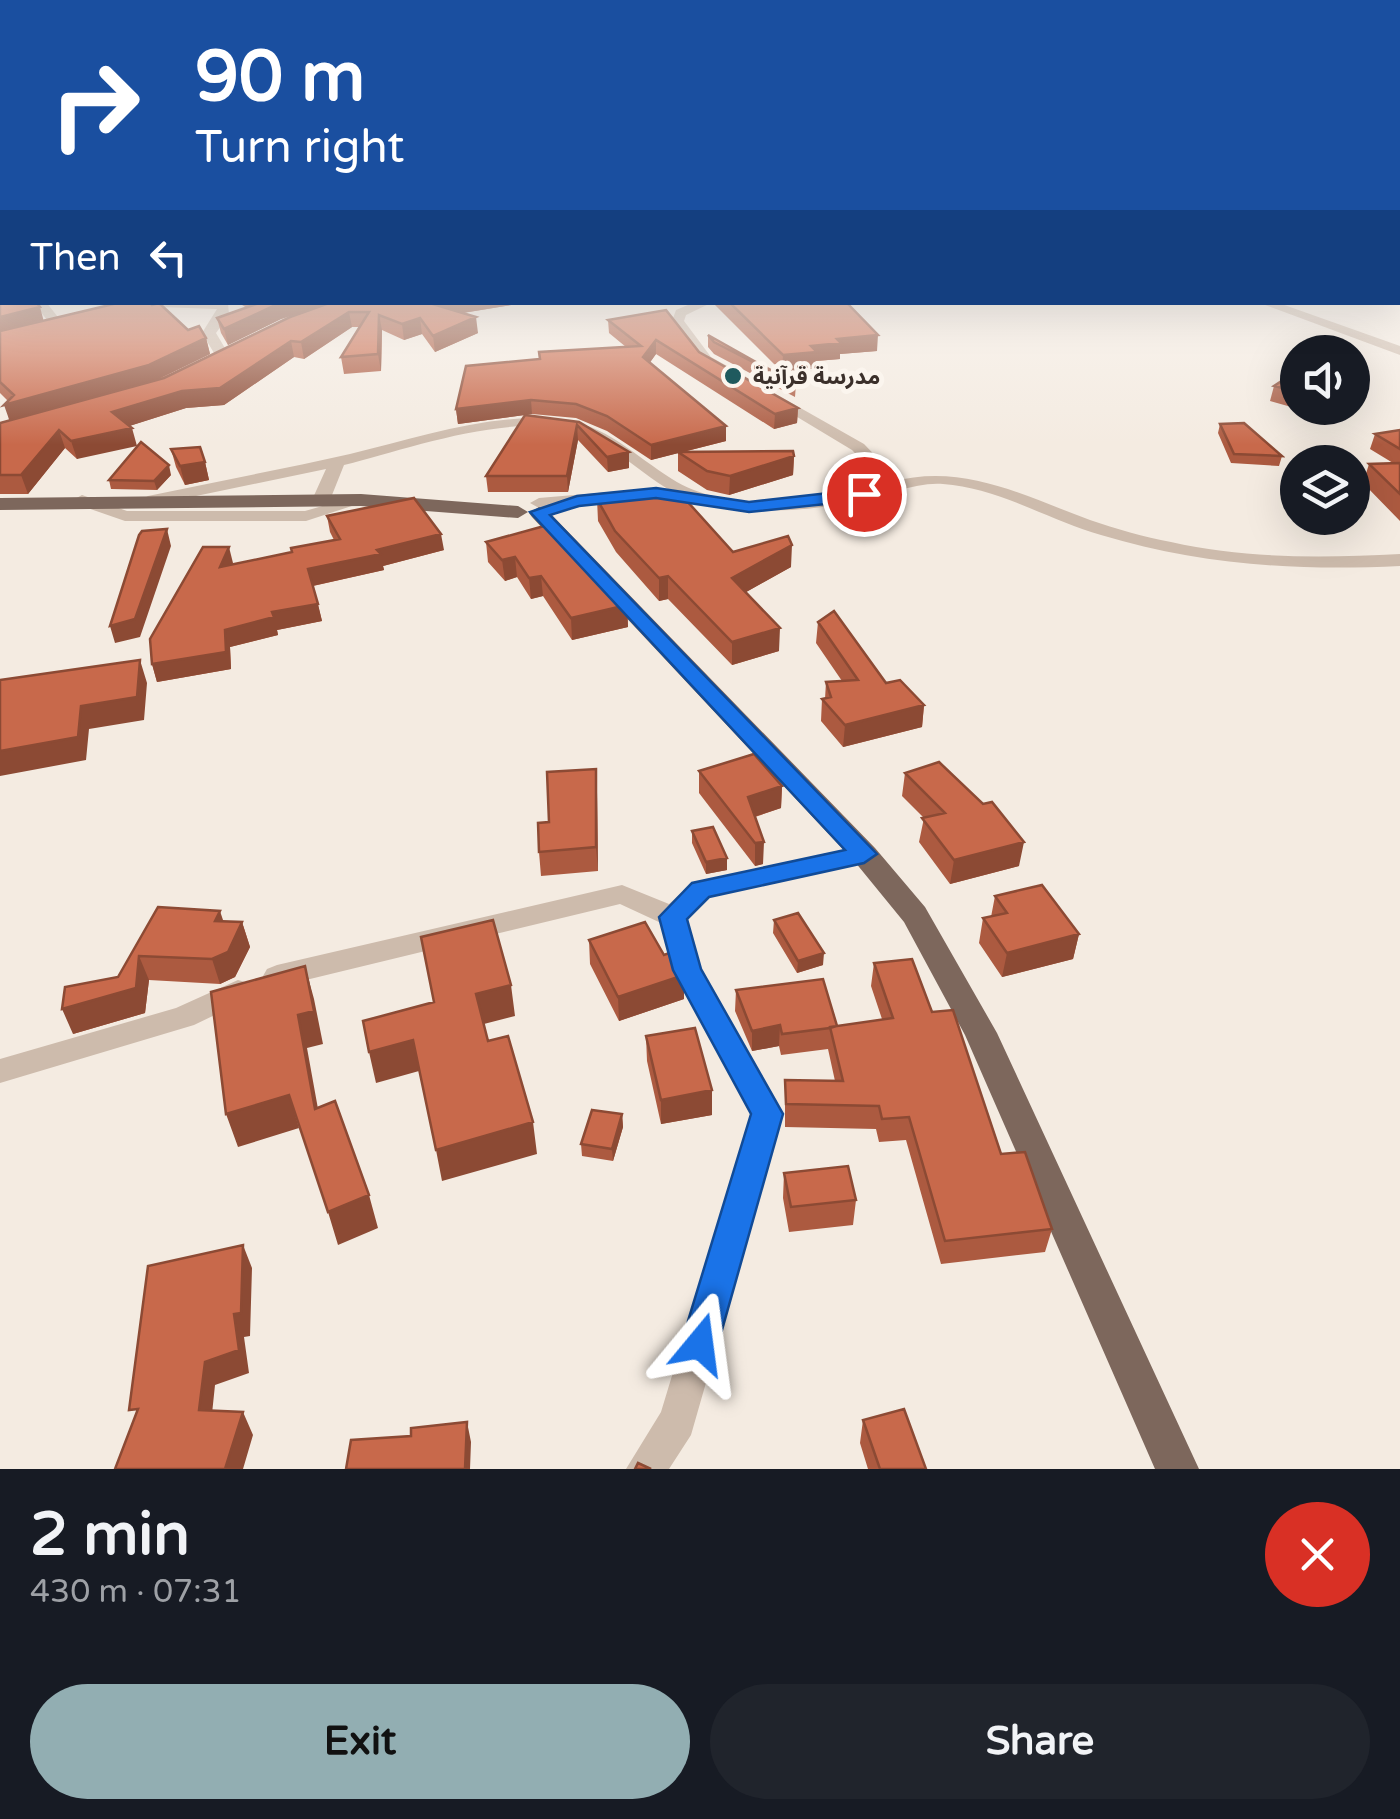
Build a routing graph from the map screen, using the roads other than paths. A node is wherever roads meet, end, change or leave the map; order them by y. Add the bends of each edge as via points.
1 (44, 308) edge
2 (134, 308) edge
3 (221, 308) edge
4 (694, 308) edge
5 (1279, 308) edge
6 (109, 312) edge
7 (76, 321) edge
8 (59, 326) junction
9 (44, 330) edge
10 (1400, 351) edge
11 (225, 360) edge
12 (735, 376) edge
13 (764, 392) edge
14 (872, 459) junction
15 (337, 462) junction
16 (944, 479) junction
17 (659, 486) junction
18 (882, 489) junction
19 (82, 500) junction
20 (148, 500) junction
21 (321, 500) junction
22 (361, 500) junction
23 (0, 504) edge
24 (531, 509) junction
25 (1400, 560) edge
26 (864, 854) junction
27 (672, 917) junction
28 (0, 1071) edge
29 (646, 1469) edge
30 (1177, 1469) edge

1 - 8 street
2 - 6 street
3 - 11 street via 210,334
4 - 12 street via 678,321 706,360
5 - 10 street
7 - 8 street
8 - 9 street
13 - 14 street
14 - 16 street
14 - 18 street via 885,475
15 - 17 street via 440,434 558,423 587,426
15 - 20 street
15 - 21 street
16 - 18 street via 906,480
16 - 25 street via 1183,549 1272,564
17 - 18 street via 749,507
17 - 24 street
19 - 20 main road
19 - 22 street via 124,516 306,516
19 - 23 main road
20 - 21 main road
21 - 22 main road
22 - 24 main road
24 - 26 main road
26 - 27 street via 701,890
26 - 30 main road via 915,915 981,1033
27 - 28 street via 622,894 260,980 184,1018
27 - 29 street via 687,970 767,1114 677,1421

